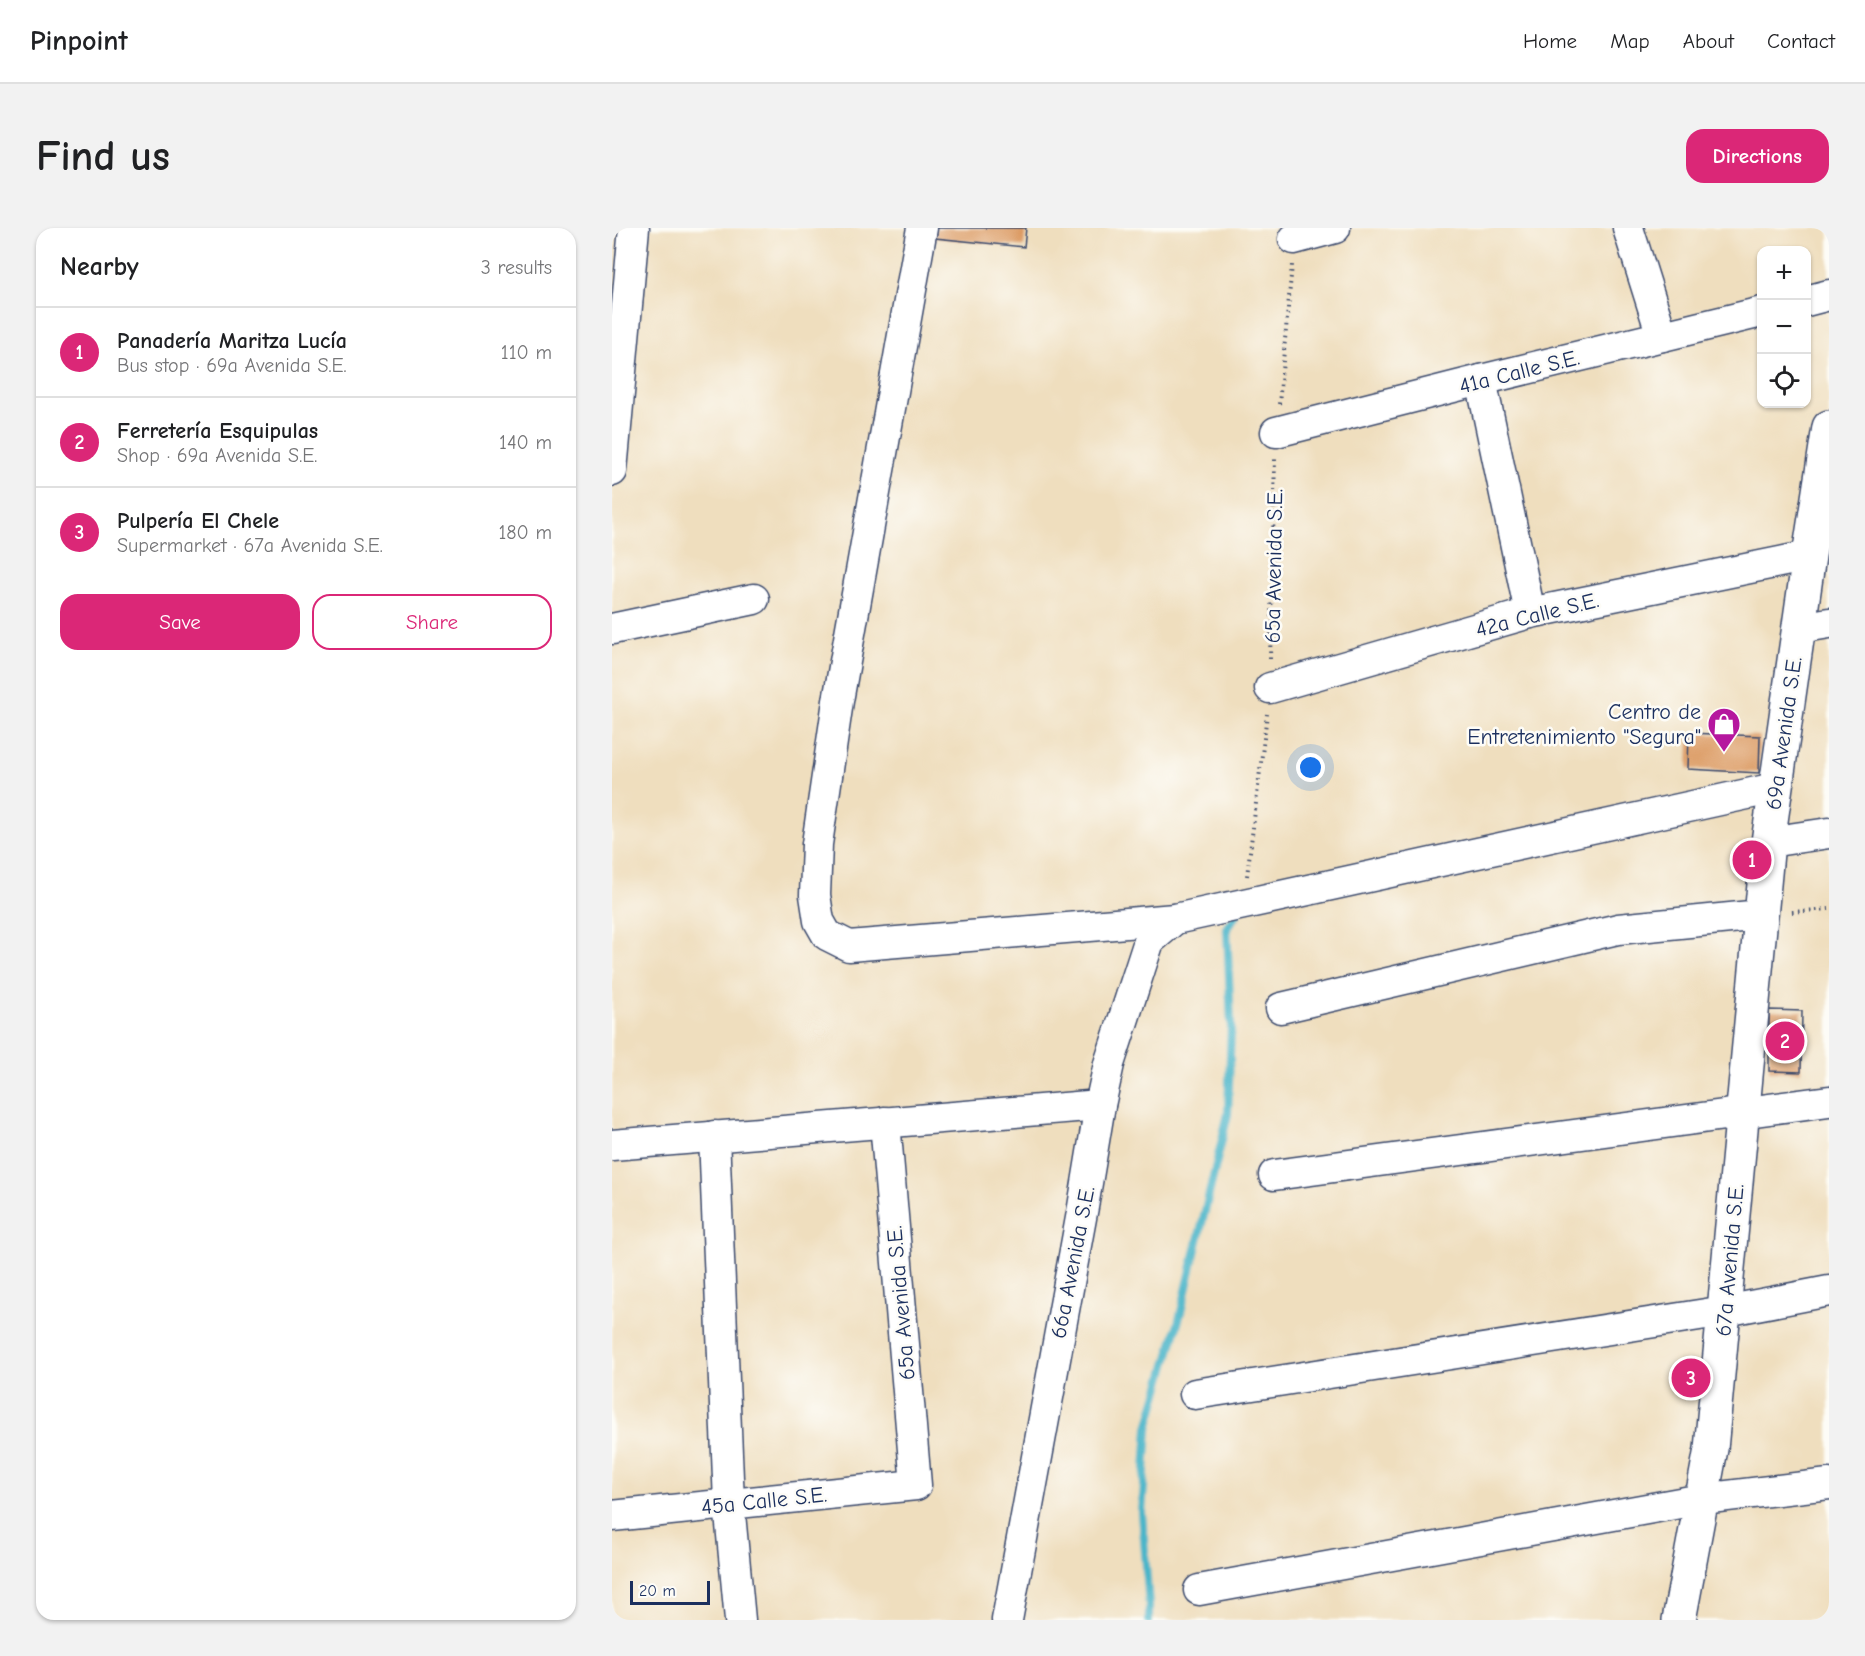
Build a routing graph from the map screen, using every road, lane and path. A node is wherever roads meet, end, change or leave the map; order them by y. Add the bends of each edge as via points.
1 (634, 228) edge
2 (922, 228) edge
3 (1335, 228) edge
4 (1628, 228) edge
5 (1294, 239) joint
6 (1829, 295) edge
7 (1810, 300) edge
8 (1757, 313) edge
9 (1662, 336) junction
10 (1481, 380) junction
11 (1829, 427) edge
12 (1276, 432) junction
13 (612, 471) edge
14 (1824, 490) edge
15 (1809, 556) junction
16 (754, 599) dead end
17 (1530, 613) junction
18 (1814, 626) edge
19 (612, 629) edge
20 (1270, 688) junction
21 (1776, 788) junction
22 (1829, 833) edge
23 (1768, 842) junction
24 (1244, 904) junction
25 (1829, 909) edge
26 (1761, 915) junction
27 (1175, 919) junction
28 (1281, 1008) dead end
29 (1829, 1101) edge
30 (1100, 1105) junction
31 (1743, 1113) junction
32 (885, 1122) junction
33 (714, 1136) junction
34 (612, 1145) edge
35 (1274, 1174) dead end
36 (1829, 1291) edge
37 (1725, 1311) junction
38 (1195, 1394) dead end
39 (1829, 1484) edge
40 (916, 1485) joint
41 (1702, 1499) junction
42 (729, 1503) junction
43 (612, 1516) edge
44 (1199, 1590) dead end
45 (740, 1620) edge
46 (1006, 1620) edge
47 (1679, 1620) edge

1 - 13 street
2 - 27 street via 818,833 815,895 819,921 827,935 849,946
3 - 5 street
4 - 9 street
5 - 12 path, 65a Avenida S.E.
6 - 7 street
8 - 9 street, 41a Calle S.E.
9 - 10 street, 41a Calle S.E.
10 - 12 street, 41a Calle S.E.
10 - 17 street
11 - 14 street, 69a Avenida S.E.
12 - 20 path, 65a Avenida S.E.
14 - 15 street, 69a Avenida S.E.
15 - 17 street, 42a Calle S.E.
15 - 18 street, 69a Avenida S.E.
16 - 19 street
17 - 20 street, 42a Calle S.E.
18 - 21 street, 69a Avenida S.E.
20 - 24 path, 65a Avenida S.E.
21 - 23 street, 69a Avenida S.E.
21 - 24 street
22 - 23 street
23 - 26 street, 69a Avenida S.E.
24 - 27 street
25 - 26 path
26 - 28 street via 1618,929
26 - 31 street, 69a Avenida S.E.
27 - 30 street, 66a Avenida S.E. via 1149,941 1109,1064
29 - 31 street
30 - 32 street
30 - 46 street, 66a Avenida S.E.
31 - 35 street
31 - 37 street, 67a Avenida S.E.
32 - 33 street
32 - 40 street, 65a Avenida S.E.
33 - 34 street
33 - 42 street
36 - 37 street
37 - 38 street
37 - 41 street, 67a Avenida S.E. via 1712,1449
39 - 41 street
40 - 42 street, 45a Calle S.E.
41 - 44 street
41 - 47 street, 67a Avenida S.E.
42 - 43 street, 45a Calle S.E.
42 - 45 street

